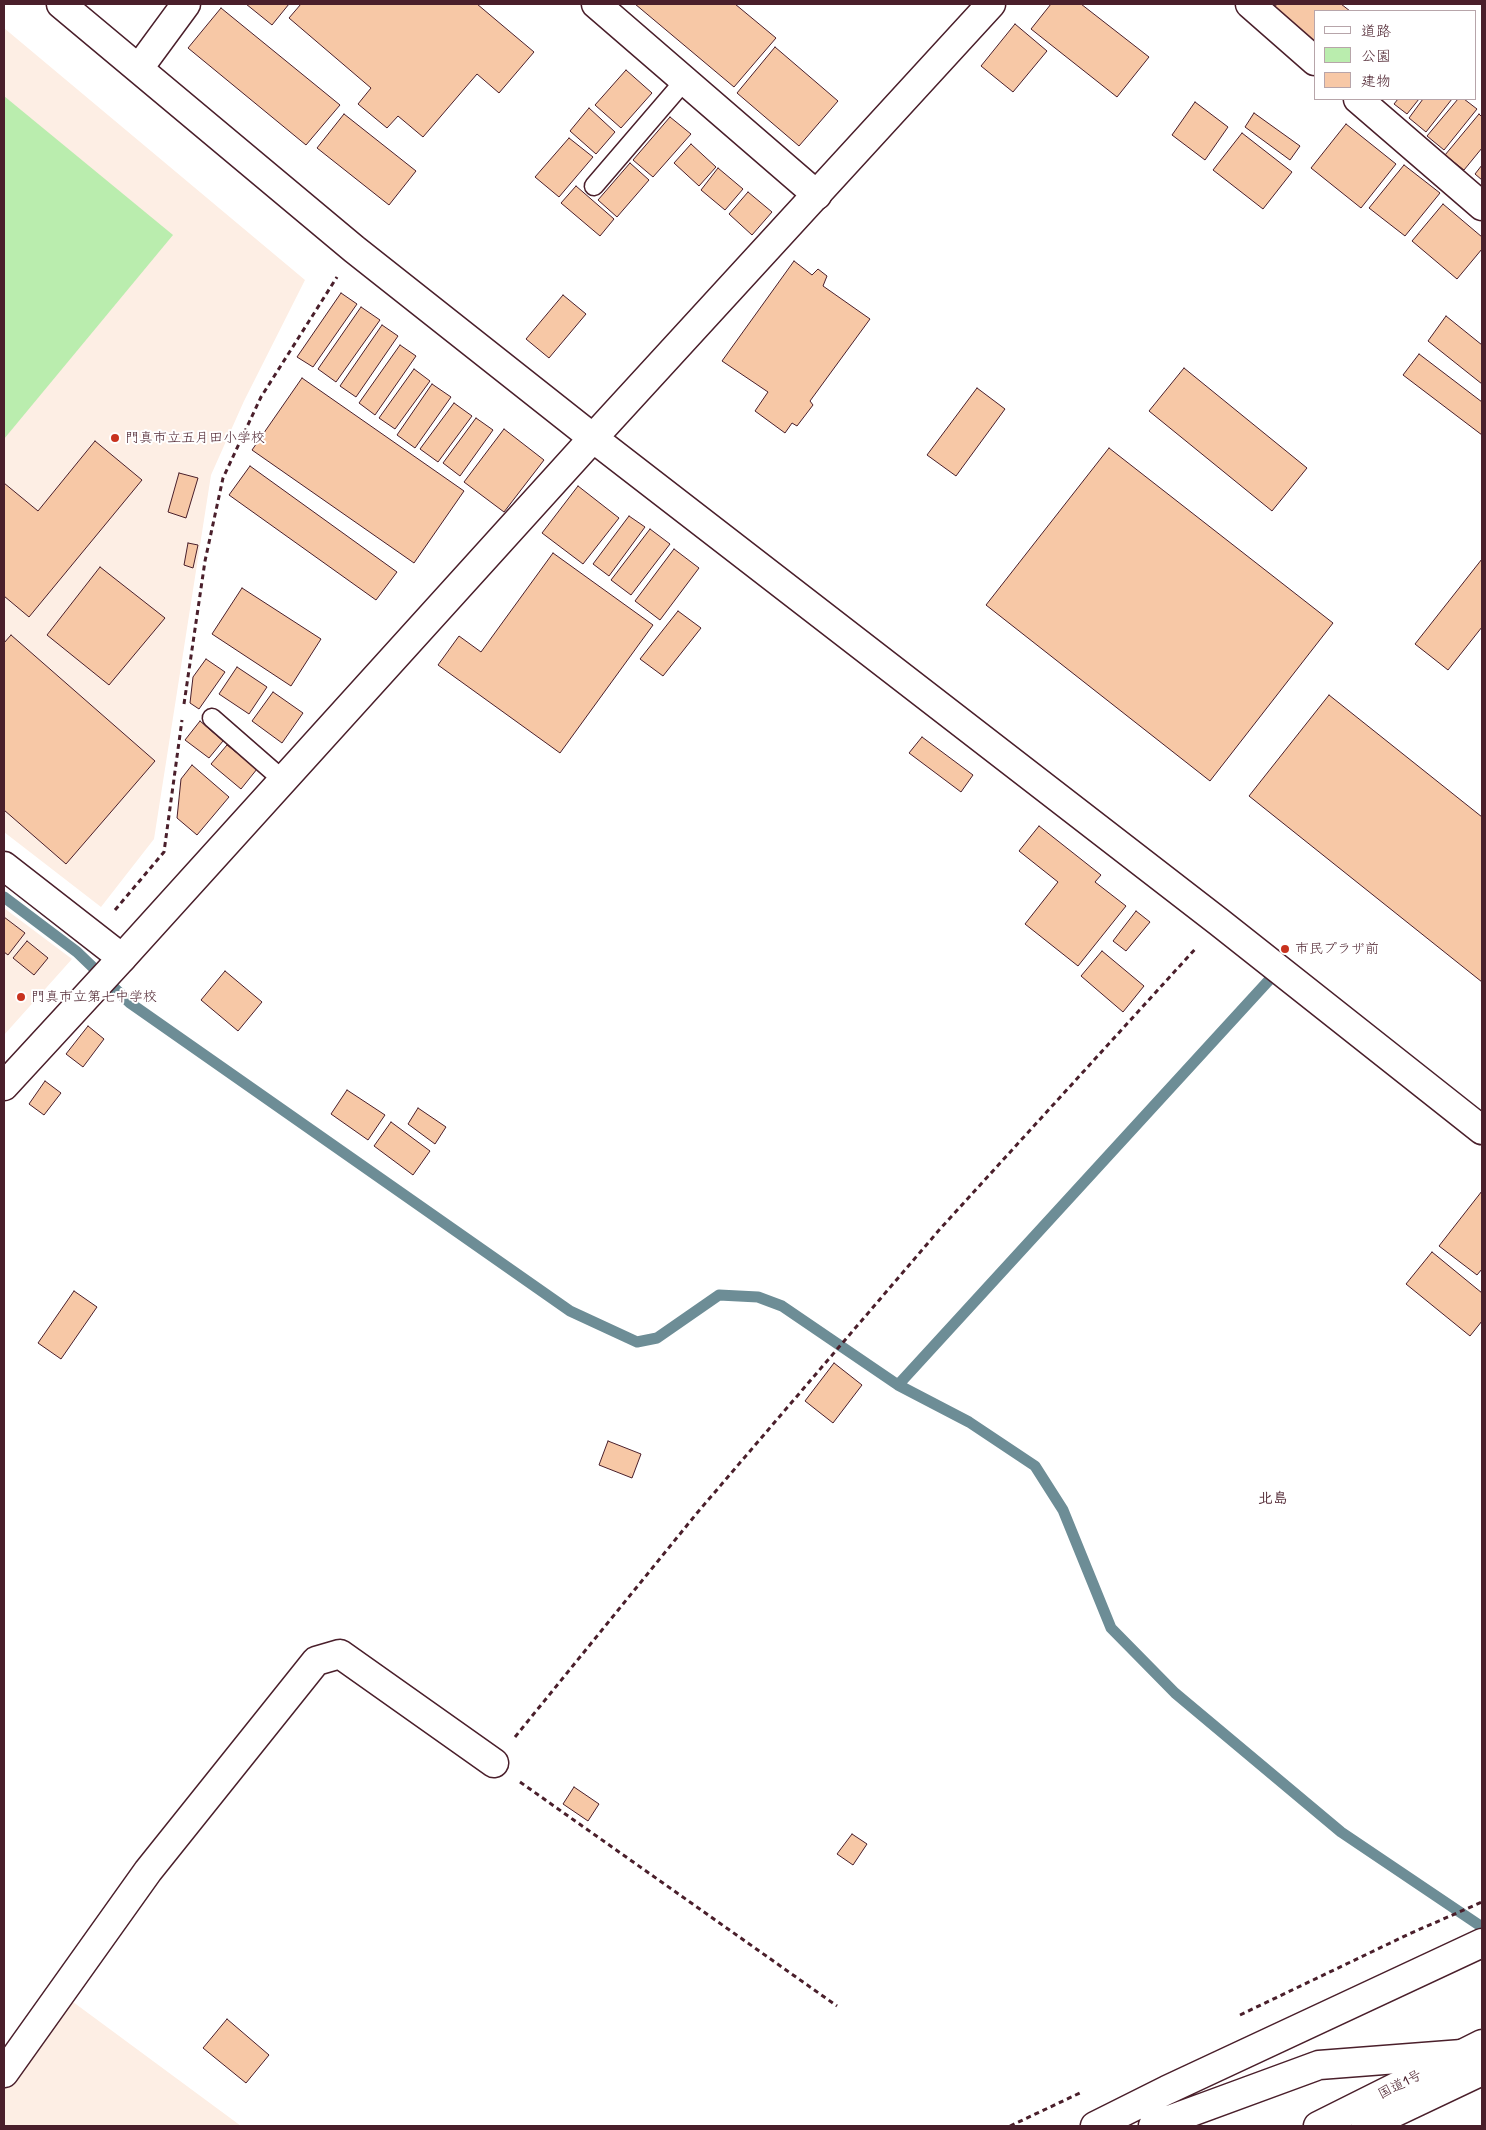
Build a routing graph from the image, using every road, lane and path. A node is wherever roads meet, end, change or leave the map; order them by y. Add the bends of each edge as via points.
1 (61, 4) edge
2 (186, 4) edge
3 (596, 4) edge
4 (991, 4) edge
5 (1250, 4) edge
6 (1314, 60) edge
7 (139, 68) junction
8 (685, 80) junction
9 (1359, 100) edge
10 (594, 186) dead end
11 (818, 195) junction
12 (1482, 206) edge
13 (354, 248) junction
14 (592, 438) junction
15 (184, 707) dead end
16 (183, 717) dead end
17 (212, 718) dead end
18 (284, 780) junction
19 (4, 866) edge
20 (1219, 922) junction
21 (93, 935) junction
22 (122, 958) junction
23 (4, 1086) edge
24 (1482, 1130) edge
25 (494, 1764) junction
26 (1482, 1943) edge
27 (837, 2006) dead end
28 (1476, 2056) edge
29 (4, 2073) edge
30 (1095, 2126) edge
31 (1153, 2126) edge
32 (1318, 2126) edge
33 (1366, 2126) edge

1 - 7 main road
2 - 7 main road
3 - 8 main road
4 - 11 main road
5 - 6 main road
7 - 13 main road
8 - 10 lane
8 - 11 main road
9 - 12 main road
11 - 14 main road
13 - 14 main road
13 - 15 path via 261,397 223,478 204,561
14 - 18 main road
14 - 20 main road
16 - 21 path via 164,852
17 - 18 lane
18 - 22 main road
19 - 21 main road
20 - 24 main road
20 - 25 path via 934,1237 697,1513
21 - 22 main road
22 - 23 main road
25 - 27 path
25 - 29 main road via 340,1654 316,1661 148,1870
26 - 30 main road
28 - 31 main road via 1319,2065
28 - 32 main road, 国道1号
28 - 33 main road

